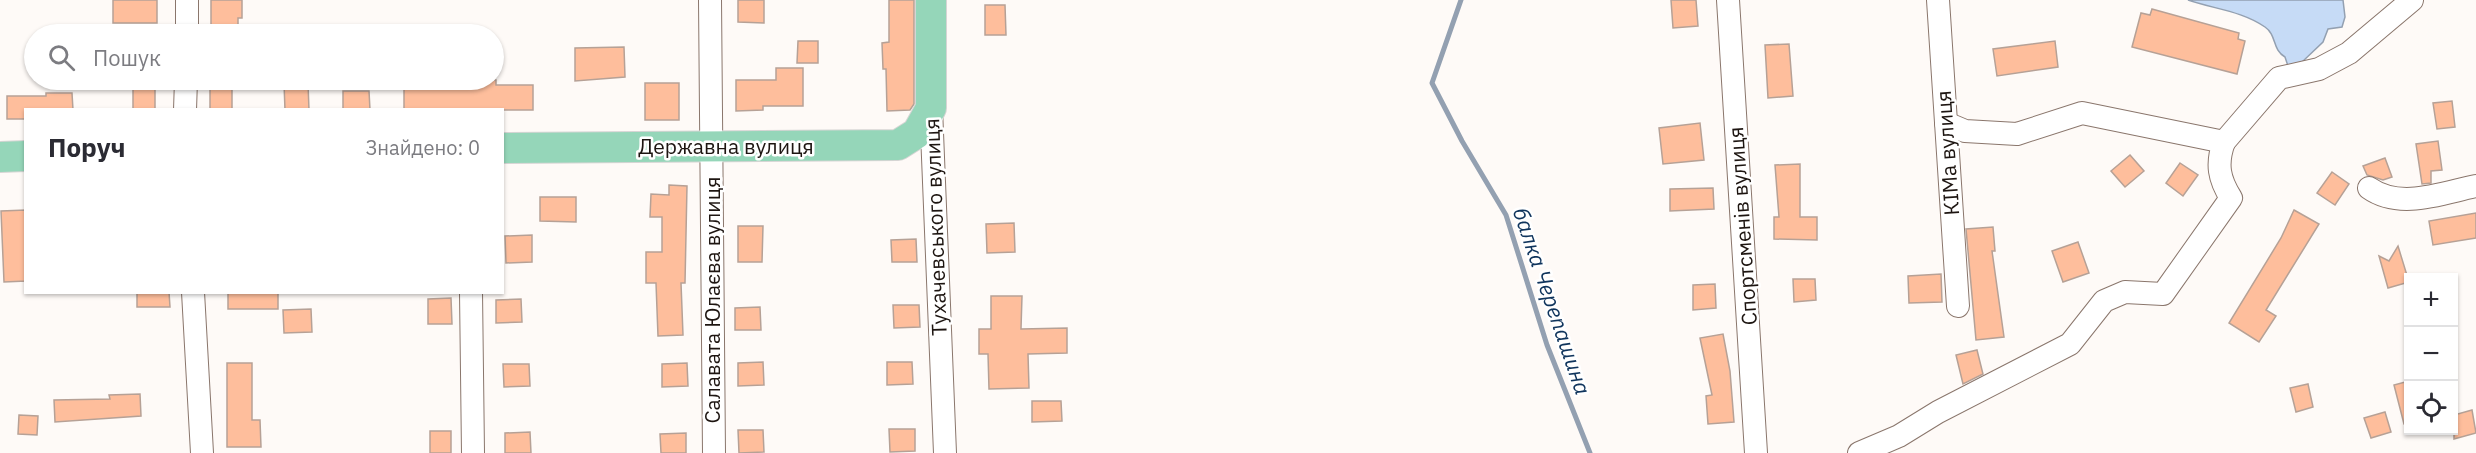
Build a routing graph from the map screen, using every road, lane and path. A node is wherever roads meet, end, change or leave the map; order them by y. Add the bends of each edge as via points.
1 (187, 0) edge
2 (710, 0) edge
3 (931, 0) edge
4 (1728, 0) edge
5 (1938, 0) edge
6 (2412, 0) edge
7 (187, 24) edge
8 (186, 90) edge
9 (185, 108) edge
10 (931, 108) junction
11 (1946, 123) junction
12 (2224, 142) junction
13 (504, 148) edge
14 (712, 148) junction
15 (24, 156) edge
16 (0, 157) edge
17 (2476, 186) edge
18 (2369, 188) dead end
19 (193, 294) edge
20 (471, 294) edge
21 (1958, 306) dead end
22 (202, 453) edge
23 (473, 453) edge
24 (714, 453) edge
25 (945, 453) edge
26 (1756, 453) edge
27 (1859, 453) edge

1 - 7 street
2 - 14 street, Салавата Юлаєва вулиця
3 - 10 main road, Тухачевського вулиця
4 - 26 street, Спортсменів вулиця
5 - 11 street, КІМа вулиця
6 - 12 street via 2349,53 2319,69 2279,78
8 - 9 street
10 - 14 main road, Державна вулиця via 917,133 897,145
10 - 25 street, Тухачевського вулиця
11 - 12 street via 1965,131 2018,134 2082,113
11 - 21 street, КІМа вулиця
12 - 27 street via 2218,159 2221,182 2231,198 2163,294 2125,292 2104,301 2070,344 1899,436
13 - 14 main road, Державна вулиця
14 - 24 street, Салавата Юлаєва вулиця
15 - 16 main road
17 - 18 street via 2402,200 2379,196
19 - 22 street
20 - 23 street

